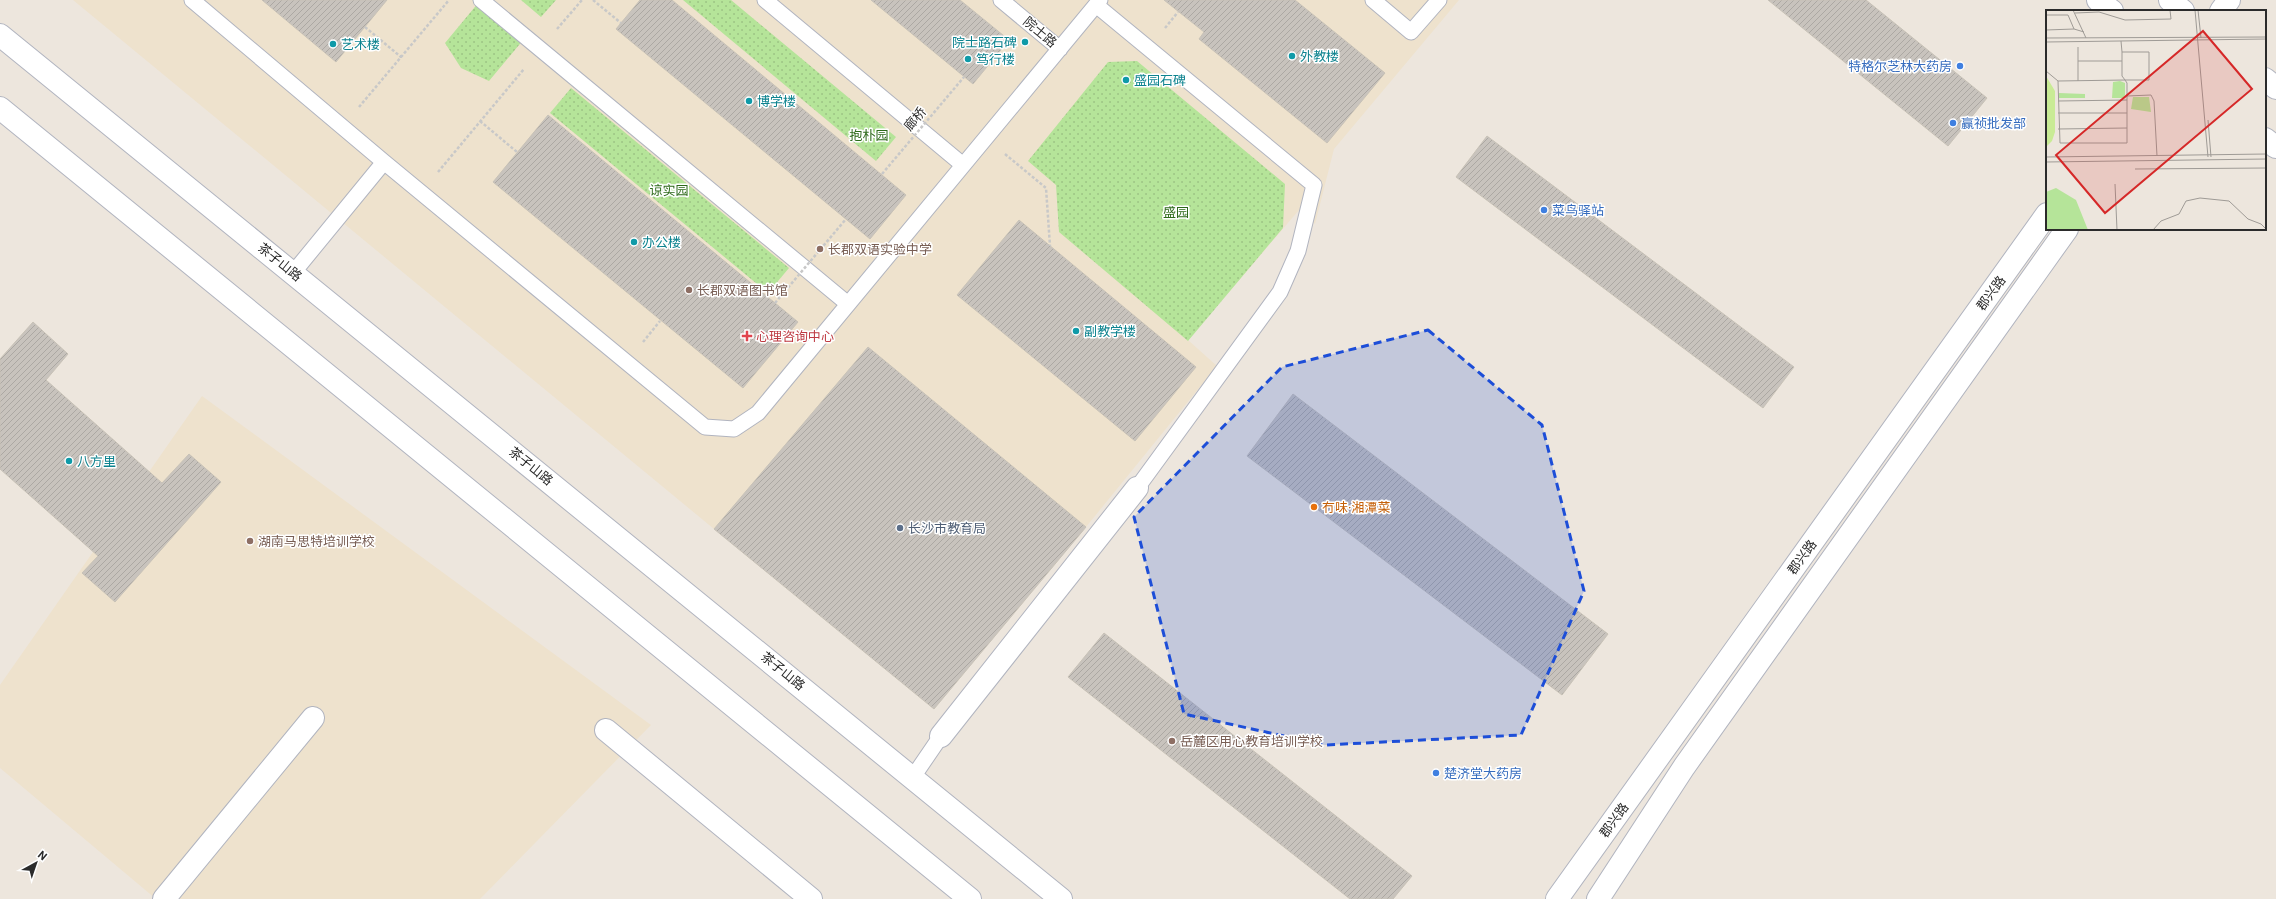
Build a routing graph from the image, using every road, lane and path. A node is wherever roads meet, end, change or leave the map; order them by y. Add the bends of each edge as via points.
1 (192, 0) edge
2 (449, 0) edge
3 (481, 0) edge
4 (582, 0) edge
5 (594, 0) edge
6 (765, 0) edge
7 (1001, 0) edge
8 (1373, 0) edge
9 (1439, 0) edge
10 (2098, 0) edge
11 (2229, 0) edge
12 (1098, 2) edge
13 (2111, 10) edge
14 (2222, 10) edge
15 (621, 23) dead end
16 (365, 27) dead end
17 (0, 35) edge
18 (1060, 48) junction
19 (540, 50) junction
20 (401, 58) junction
21 (964, 77) dead end
22 (2266, 80) edge
23 (509, 87) dead end
24 (2276, 88) edge
25 (0, 108) edge
26 (480, 121) junction
27 (342, 127) junction
28 (986, 138) junction
29 (2266, 139) edge
30 (2276, 148) edge
31 (517, 152) dead end
32 (384, 162) junction
33 (963, 165) junction
34 (882, 174) dead end
35 (421, 193) junction
36 (2046, 215) edge
37 (846, 219) dead end
38 (2066, 230) edge
39 (1050, 246) dead end
40 (293, 273) junction
41 (775, 303) dead end
42 (848, 304) junction
43 (660, 321) dead end
44 (648, 335) dead end
45 (1137, 488) joint
46 (313, 718) dead end
47 (606, 730) dead end
48 (941, 736) joint
49 (913, 777) junction
50 (164, 899) edge
51 (811, 899) edge
52 (970, 899) edge
53 (1062, 899) edge
54 (1557, 899) edge
55 (1598, 899) edge

1 - 27 lane
2 - 20 path
3 - 19 lane
4 - 19 path
5 - 15 path
6 - 33 lane
7 - 18 lane, 院士路
8 - 9 lane via 1411,32
10 - 13 main road
11 - 14 main road
12 - 18 lane
12 - 45 lane via 1314,185 1298,251 1280,292
16 - 20 path
17 - 40 main road, 茶子山路
18 - 28 lane
19 - 42 lane
20 - 27 path
21 - 34 path, 廊桥, bridge
22 - 24 main road
23 - 26 path
25 - 52 main road
26 - 31 path
26 - 35 path
27 - 32 lane
28 - 33 lane
28 - 39 path via 1046,188
29 - 30 main road
32 - 35 lane
32 - 40 lane
33 - 42 lane
35 - 42 lane via 705,427 734,430 758,413
36 - 54 main road, 郡兴路
37 - 41 path, bridge
38 - 55 main road, 郡兴路 via 1684,767
40 - 49 main road, 茶子山路
43 - 44 path
45 - 48 main road
46 - 50 main road
47 - 51 main road
48 - 49 lane
49 - 53 main road, 茶子山路

